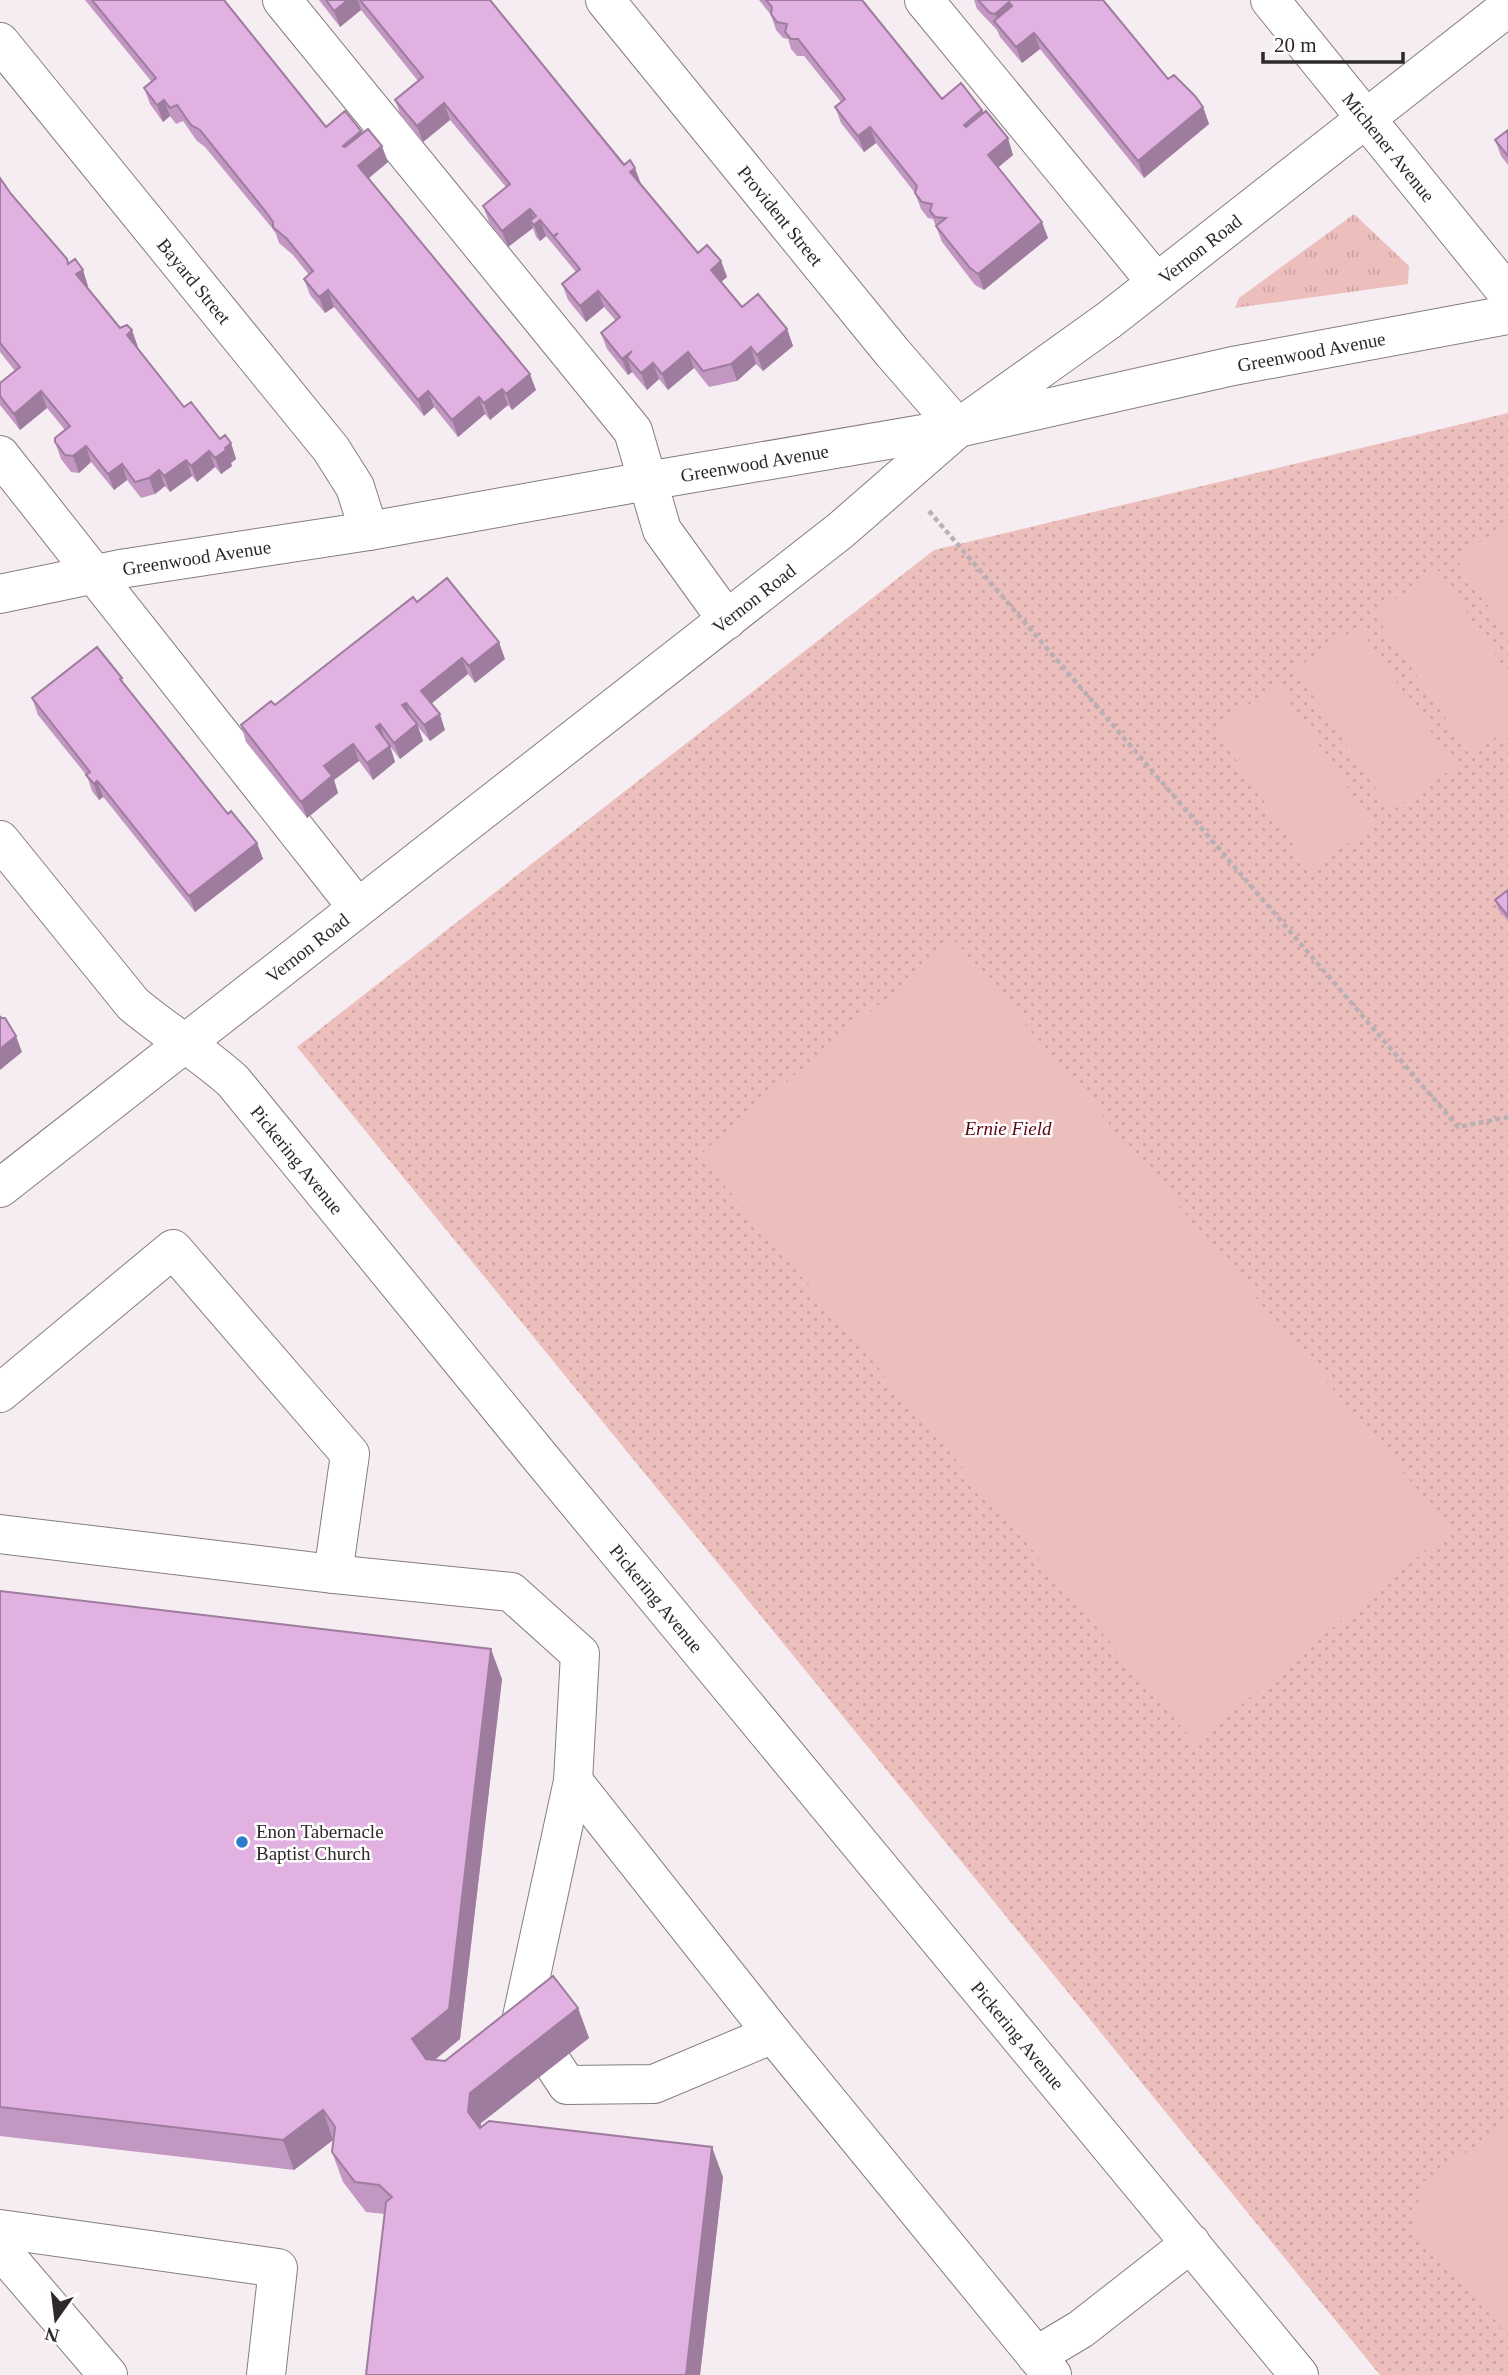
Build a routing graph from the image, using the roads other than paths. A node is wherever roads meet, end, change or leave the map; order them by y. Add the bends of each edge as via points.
1 (282, 0) edge
2 (605, 0) edge
3 (924, 0) edge
4 (1270, 0) edge
5 (1508, 7) edge
6 (0, 42) edge
7 (1366, 119) junction
8 (1156, 282) junction
9 (1508, 294) edge
10 (1508, 315) edge
11 (958, 428) junction
12 (0, 455) edge
13 (647, 481) junction
14 (369, 531) junction
15 (94, 574) junction
16 (0, 594) edge
17 (727, 620) junction
18 (0, 840) edge
19 (357, 907) junction
20 (185, 1044) junction
21 (0, 1188) edge
22 (0, 1393) edge
23 (0, 1534) edge
24 (333, 1574) junction
25 (573, 1781) junction
26 (531, 2031) edge
27 (772, 2034) junction
28 (554, 2065) edge
29 (0, 2230) edge
30 (1191, 2243) junction
31 (0, 2249) edge
32 (1044, 2366) edge
33 (108, 2375) edge
34 (266, 2375) edge
35 (1299, 2375) edge

1 - 13 street via 633,431
2 - 11 street, Provident Street
3 - 8 street
4 - 7 street, Michener Avenue
5 - 7 street, Vernon Road
6 - 14 street, Bayard Street via 331,449 355,487
7 - 8 street, Vernon Road
7 - 9 street, Michener Avenue
8 - 11 street, Vernon Road
10 - 11 street, Greenwood Avenue via 1233,366
11 - 13 street, Greenwood Avenue
11 - 17 street, Vernon Road via 841,530
12 - 15 street
13 - 14 street, Greenwood Avenue
13 - 17 street via 662,530
14 - 15 street, Greenwood Avenue
15 - 16 street, Greenwood Avenue
15 - 19 street
17 - 19 street, Vernon Road
18 - 20 street, Pickering Avenue via 133,1004
19 - 20 street, Vernon Road
20 - 21 street, Vernon Road
20 - 30 street, Pickering Avenue via 233,1081
22 - 24 street via 173,1249 350,1454
23 - 24 street
24 - 25 street via 511,1592 580,1654
25 - 26 street via 522,2017
25 - 27 street
27 - 28 street via 654,2084 567,2085
27 - 32 street
29 - 34 street via 278,2268
30 - 32 street via 1081,2329
30 - 35 street, Pickering Avenue
31 - 33 street

